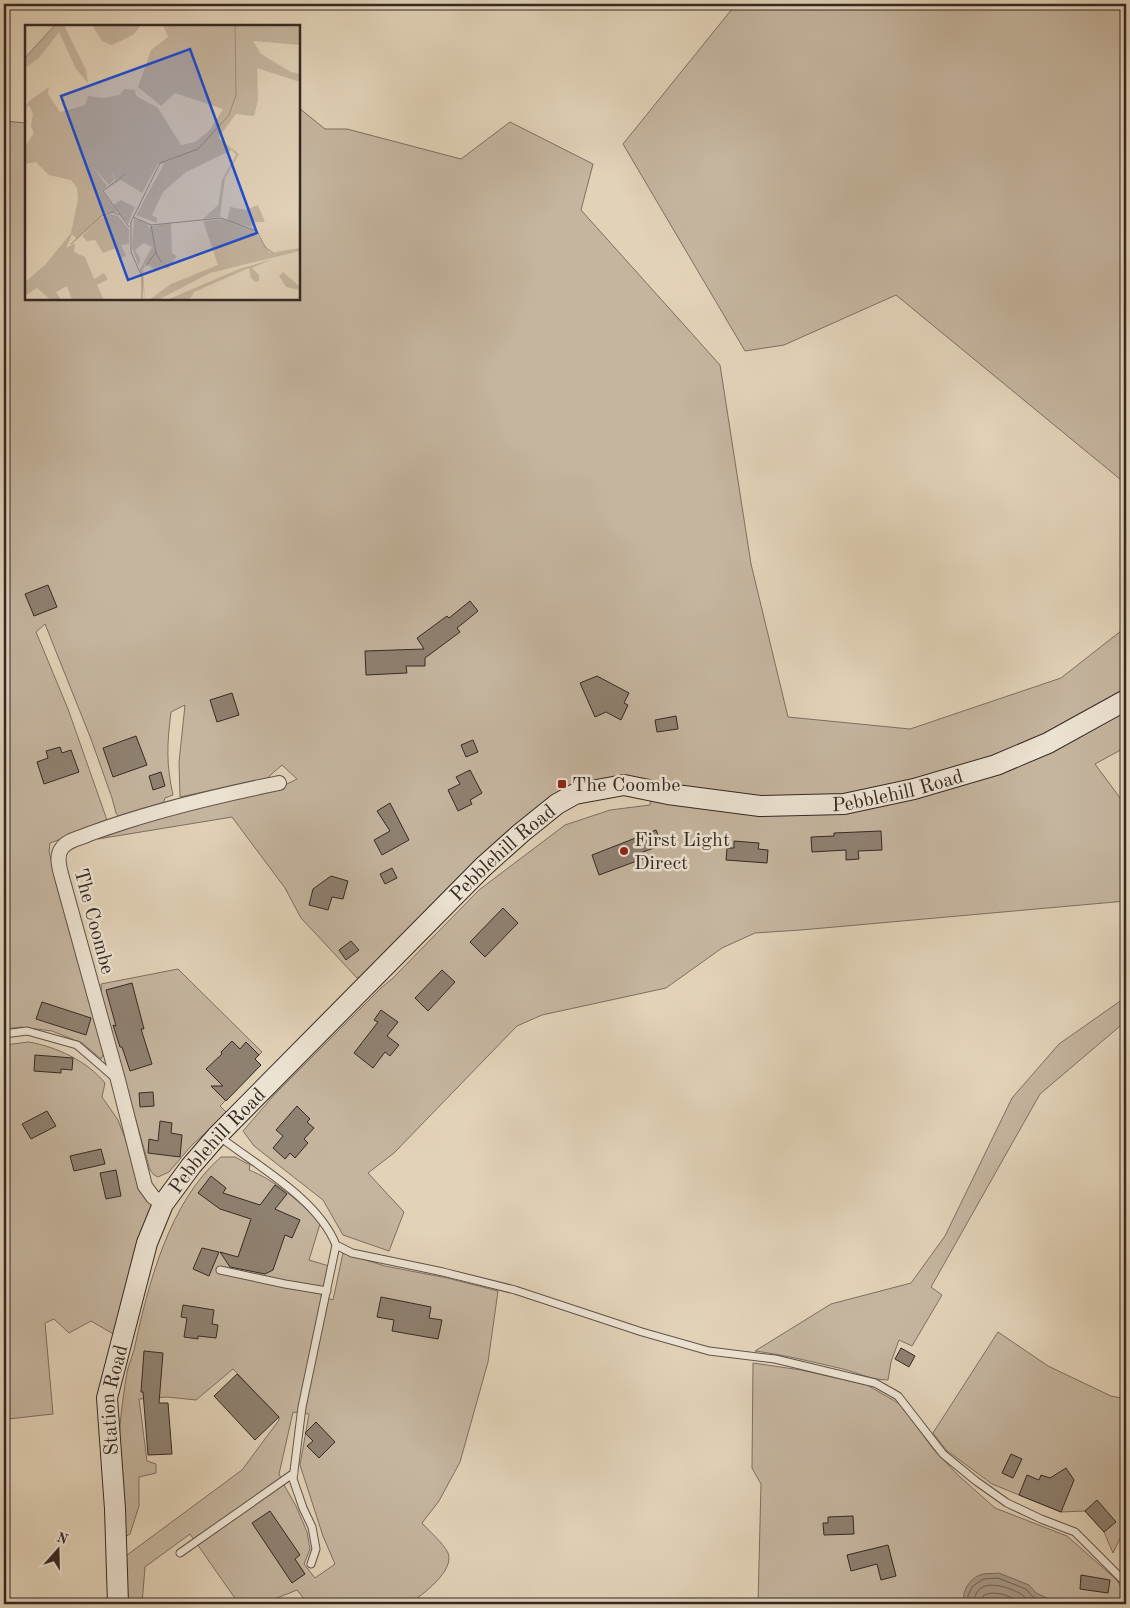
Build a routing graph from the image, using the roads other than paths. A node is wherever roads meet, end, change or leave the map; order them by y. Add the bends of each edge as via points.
1 (1126, 700) edge
2 (279, 784) dead end
3 (4, 1034) edge
4 (118, 1080) junction
5 (217, 1136) junction
6 (163, 1204) junction
7 (336, 1245) junction
8 (220, 1270) dead end
9 (327, 1291) junction
10 (294, 1473) junction
11 (180, 1552) dead end
12 (311, 1564) dead end
13 (1126, 1583) edge
14 (118, 1604) edge

1 - 5 main road, Pebblehill Road via 1048,742 996,765 914,789 844,804 760,806 624,785 575,794 528,827 483,867
2 - 4 street, The Coombe via 210,797 114,825 61,848 58,862
3 - 4 lane via 27,1031 77,1045
4 - 6 street, The Coombe via 145,1186
5 - 6 main road, Pebblehill Road
5 - 7 lane via 260,1165 313,1210 331,1231
6 - 14 main road, Station Road via 146,1243 106,1398 115,1509
7 - 9 lane
7 - 13 lane via 352,1253 515,1290 709,1351 775,1359 875,1383 898,1396 943,1454 976,1481 1007,1503 1075,1532
8 - 9 lane
9 - 10 lane via 302,1407
10 - 11 lane
10 - 12 lane via 293,1479 312,1527 316,1549

